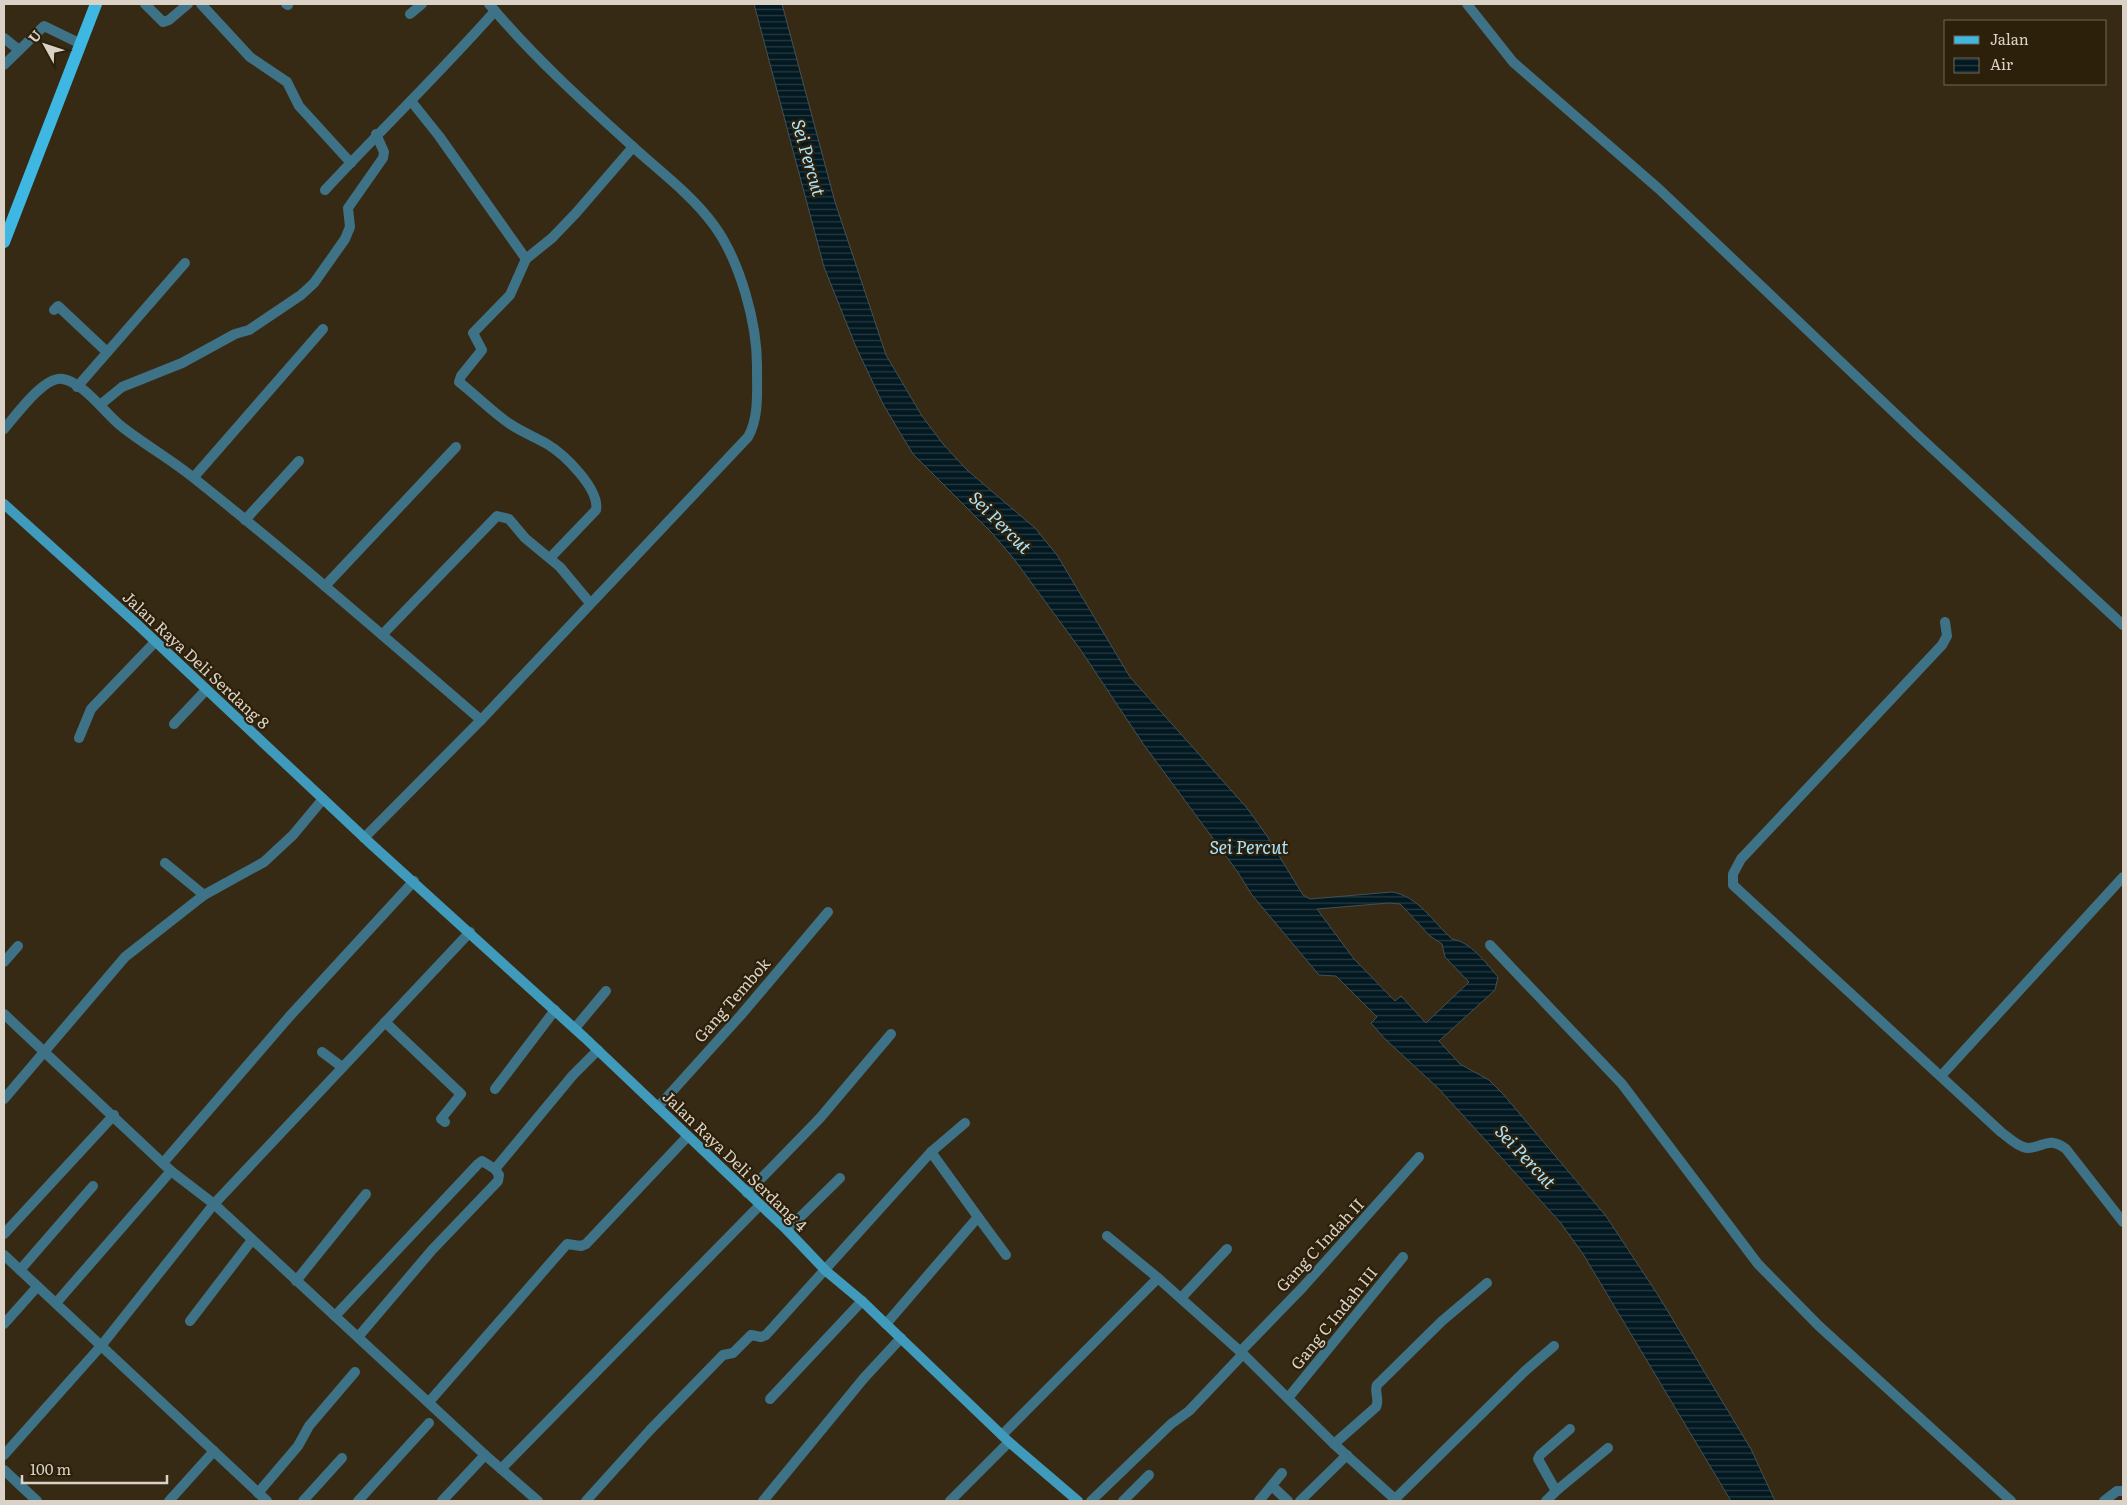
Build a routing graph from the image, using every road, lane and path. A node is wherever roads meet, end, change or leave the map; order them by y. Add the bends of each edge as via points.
1 (96, 4) edge
2 (145, 4) edge
3 (188, 4) edge
4 (201, 4) edge
5 (422, 4) edge
6 (1467, 4) edge
7 (492, 7) edge
8 (410, 14) dead end
9 (4, 38) edge
10 (81, 44) junction
11 (18, 50) junction
12 (4, 65) edge
13 (411, 101) junction
14 (376, 134) junction
15 (633, 147) junction
16 (350, 163) junction
17 (326, 190) dead end
18 (4, 242) edge
19 (526, 259) junction
20 (185, 263) dead end
21 (54, 310) dead end
22 (323, 330) dead end
23 (107, 352) junction
24 (77, 387) junction
25 (100, 405) junction
26 (4, 429) edge
27 (456, 447) dead end
28 (299, 461) dead end
29 (194, 478) junction
30 (4, 504) edge
31 (245, 520) junction
32 (550, 558) junction
33 (325, 586) junction
34 (590, 602) junction
35 (1945, 622) dead end
36 (2123, 625) edge
37 (382, 635) junction
38 (155, 642) junction
39 (206, 690) junction
40 (481, 720) junction
41 (174, 724) dead end
42 (79, 738) dead end
43 (323, 799) junction
44 (367, 840) junction
45 (165, 863) dead end
46 (2123, 877) edge
47 (414, 881) junction
48 (204, 895) junction
49 (828, 912) dead end
50 (470, 932) junction
51 (1490, 945) dead end
52 (18, 946) dead end
53 (4, 962) edge
54 (606, 991) dead end
55 (555, 1010) junction
56 (4, 1014) edge
57 (385, 1022) junction
58 (575, 1028) junction
59 (891, 1034) dead end
60 (598, 1050) junction
61 (322, 1052) dead end
62 (43, 1053) junction
63 (342, 1067) junction
64 (1941, 1076) junction
65 (495, 1089) dead end
66 (4, 1099) edge
67 (658, 1107) junction
68 (114, 1115) junction
69 (445, 1122) dead end
70 (965, 1124) dead end
71 (686, 1137) junction
72 (931, 1152) junction
73 (1419, 1157) dead end
74 (163, 1162) junction
75 (495, 1169) junction
76 (171, 1171) junction
77 (840, 1178) dead end
78 (93, 1186) dead end
79 (747, 1193) junction
80 (366, 1194) dead end
81 (214, 1204) junction
82 (760, 1205) junction
83 (978, 1218) junction
84 (2123, 1222) edge
85 (787, 1230) junction
86 (4, 1234) edge
87 (1107, 1236) dead end
88 (252, 1240) junction
89 (1227, 1249) dead end
90 (4, 1255) edge
91 (1006, 1255) dead end
92 (1403, 1257) dead end
93 (20, 1270) junction
94 (826, 1271) junction
95 (1158, 1278) junction
96 (296, 1281) junction
97 (1487, 1283) dead end
98 (37, 1287) junction
99 (1181, 1298) junction
100 (862, 1301) junction
101 (56, 1303) junction
102 (335, 1316) junction
103 (190, 1321) dead end
104 (4, 1324) edge
105 (886, 1324) junction
106 (358, 1337) junction
107 (901, 1338) junction
108 (101, 1346) junction
109 (1554, 1346) dead end
110 (1242, 1353) junction
111 (355, 1372) dead end
112 (1288, 1398) junction
113 (770, 1399) dead end
114 (429, 1402) junction
115 (429, 1423) dead end
116 (1570, 1429) dead end
117 (1006, 1438) junction
118 (1334, 1444) junction
119 (1608, 1448) dead end
120 (214, 1452) junction
121 (4, 1455) edge
122 (484, 1455) junction
123 (1347, 1455) junction
124 (342, 1458) dead end
125 (500, 1468) junction
126 (4, 1470) edge
127 (1282, 1473) dead end
128 (1150, 1475) dead end
129 (1272, 1486) junction
130 (1556, 1491) junction
131 (2123, 1491) edge
132 (258, 1493) junction
133 (1072, 1499) edge
134 (1396, 1500) edge
135 (37, 1501) edge
136 (169, 1501) edge
137 (267, 1501) edge
138 (303, 1501) edge
139 (358, 1501) edge
140 (442, 1501) edge
141 (538, 1501) edge
142 (586, 1501) edge
143 (763, 1501) edge
144 (950, 1501) edge
145 (1092, 1501) edge
146 (1123, 1501) edge
147 (1259, 1501) edge
148 (1288, 1501) edge
149 (1300, 1501) edge
150 (1546, 1501) edge
151 (2011, 1501) edge
152 (2104, 1501) edge

1 - 10 main road
2 - 3 street via 163,22
4 - 16 street via 250,57 287,82 299,106
5 - 8 street
6 - 36 street via 1513,62 1659,189
7 - 13 street
7 - 15 street via 552,74
9 - 11 street
10 - 11 street via 44,26
10 - 18 main road
11 - 12 street
13 - 14 street
13 - 19 street
14 - 16 street
14 - 25 street via 384,152 383,158 348,208 350,227 345,239 314,283 249,330 235,334 182,363 122,387
15 - 19 street via 576,213
15 - 34 street via 705,214 733,262 749,303 754,332 756,412 748,437
16 - 17 street
19 - 32 street via 510,295 472,334 482,350 459,382 510,424 564,457 591,488 596,510
20 - 23 street
21 - 23 street via 58,306
22 - 29 street
23 - 24 street
24 - 25 street
24 - 26 street via 64,379 55,380 36,392
25 - 29 street via 120,425
27 - 33 street
28 - 31 street
29 - 31 street
30 - 38 street, Jalan Raya Deli Serdang 8
31 - 33 street
32 - 34 street
32 - 37 street via 525,538 509,519 497,516
33 - 37 street
34 - 40 street
35 - 64 street via 1947,636 1942,645 1741,859 1733,874 1733,884
37 - 40 street
38 - 39 street, Jalan Raya Deli Serdang 8
38 - 42 street via 91,709
39 - 41 street
39 - 43 street, Jalan Raya Deli Serdang 8
40 - 44 street
43 - 44 street, Jalan Raya Deli Serdang 8
43 - 48 street via 293,835 264,862
44 - 47 street, Jalan Raya Deli Serdang 4
45 - 48 street
46 - 64 street
47 - 50 street, Jalan Raya Deli Serdang 4
47 - 74 street via 289,1017
48 - 62 street via 125,957
49 - 67 street, Gang Tembok
50 - 55 street, Jalan Raya Deli Serdang 4
50 - 57 street
51 - 151 street via 1622,1084 1758,1264 1819,1326
52 - 53 street
54 - 58 street
55 - 58 street, Jalan Raya Deli Serdang 4
55 - 65 street
56 - 62 street
57 - 63 street
57 - 69 street via 461,1094 441,1118
58 - 60 street, Jalan Raya Deli Serdang 4
59 - 79 street via 820,1118
60 - 67 street, Jalan Raya Deli Serdang 4
60 - 75 street via 573,1075
61 - 63 street
62 - 66 street
62 - 68 street
63 - 81 street
64 - 84 street via 2001,1132 2020,1145 2028,1148 2044,1142 2060,1144
67 - 71 street, Jalan Raya Deli Serdang 4
68 - 74 street
68 - 86 street
70 - 72 street
71 - 79 street, Jalan Raya Deli Serdang 4
71 - 114 street via 586,1244 567,1244
72 - 83 street
72 - 94 street
73 - 110 street, Gang C Indah II
74 - 76 street
75 - 102 street via 482,1160
75 - 106 street via 498,1181 432,1250
76 - 81 street
76 - 101 street
77 - 85 street
78 - 93 street
79 - 82 street, Jalan Raya Deli Serdang 4
80 - 96 street
81 - 88 street
81 - 108 street
82 - 85 street, Jalan Raya Deli Serdang 4
82 - 125 street
83 - 91 street
83 - 105 street
85 - 94 street, Jalan Raya Deli Serdang 4
87 - 95 street
88 - 96 street
88 - 103 street
89 - 99 street
90 - 93 street
92 - 112 street, Gang C Indah III
93 - 98 street
94 - 100 street, Jalan Raya Deli Serdang 4
94 - 142 street via 766,1335 751,1335 732,1353 721,1356
95 - 99 street
95 - 117 street
96 - 102 street
97 - 118 street via 1377,1384 1376,1407
98 - 101 street
98 - 104 street
99 - 110 street
100 - 105 street, Jalan Raya Deli Serdang 4
100 - 113 street
101 - 108 street
102 - 106 street
105 - 107 street, Jalan Raya Deli Serdang 4
106 - 114 street
107 - 117 street, Jalan Raya Deli Serdang 4
107 - 143 street
108 - 120 street
108 - 121 street
109 - 134 street
110 - 112 street
110 - 145 street, Gang C Indah II via 1189,1411 1171,1424
111 - 132 street
112 - 118 street
114 - 122 street
115 - 139 street
116 - 130 street via 1538,1459
117 - 133 street, Jalan Raya Deli Serdang 4
117 - 144 street
118 - 123 street
119 - 130 street
120 - 132 street
120 - 136 street
122 - 125 street
122 - 140 street
123 - 134 street
123 - 149 street
124 - 138 street
125 - 141 street
126 - 135 street
127 - 129 street
128 - 146 street
129 - 147 street
129 - 148 street
130 - 150 street
131 - 152 street via 2117,1491
132 - 137 street

